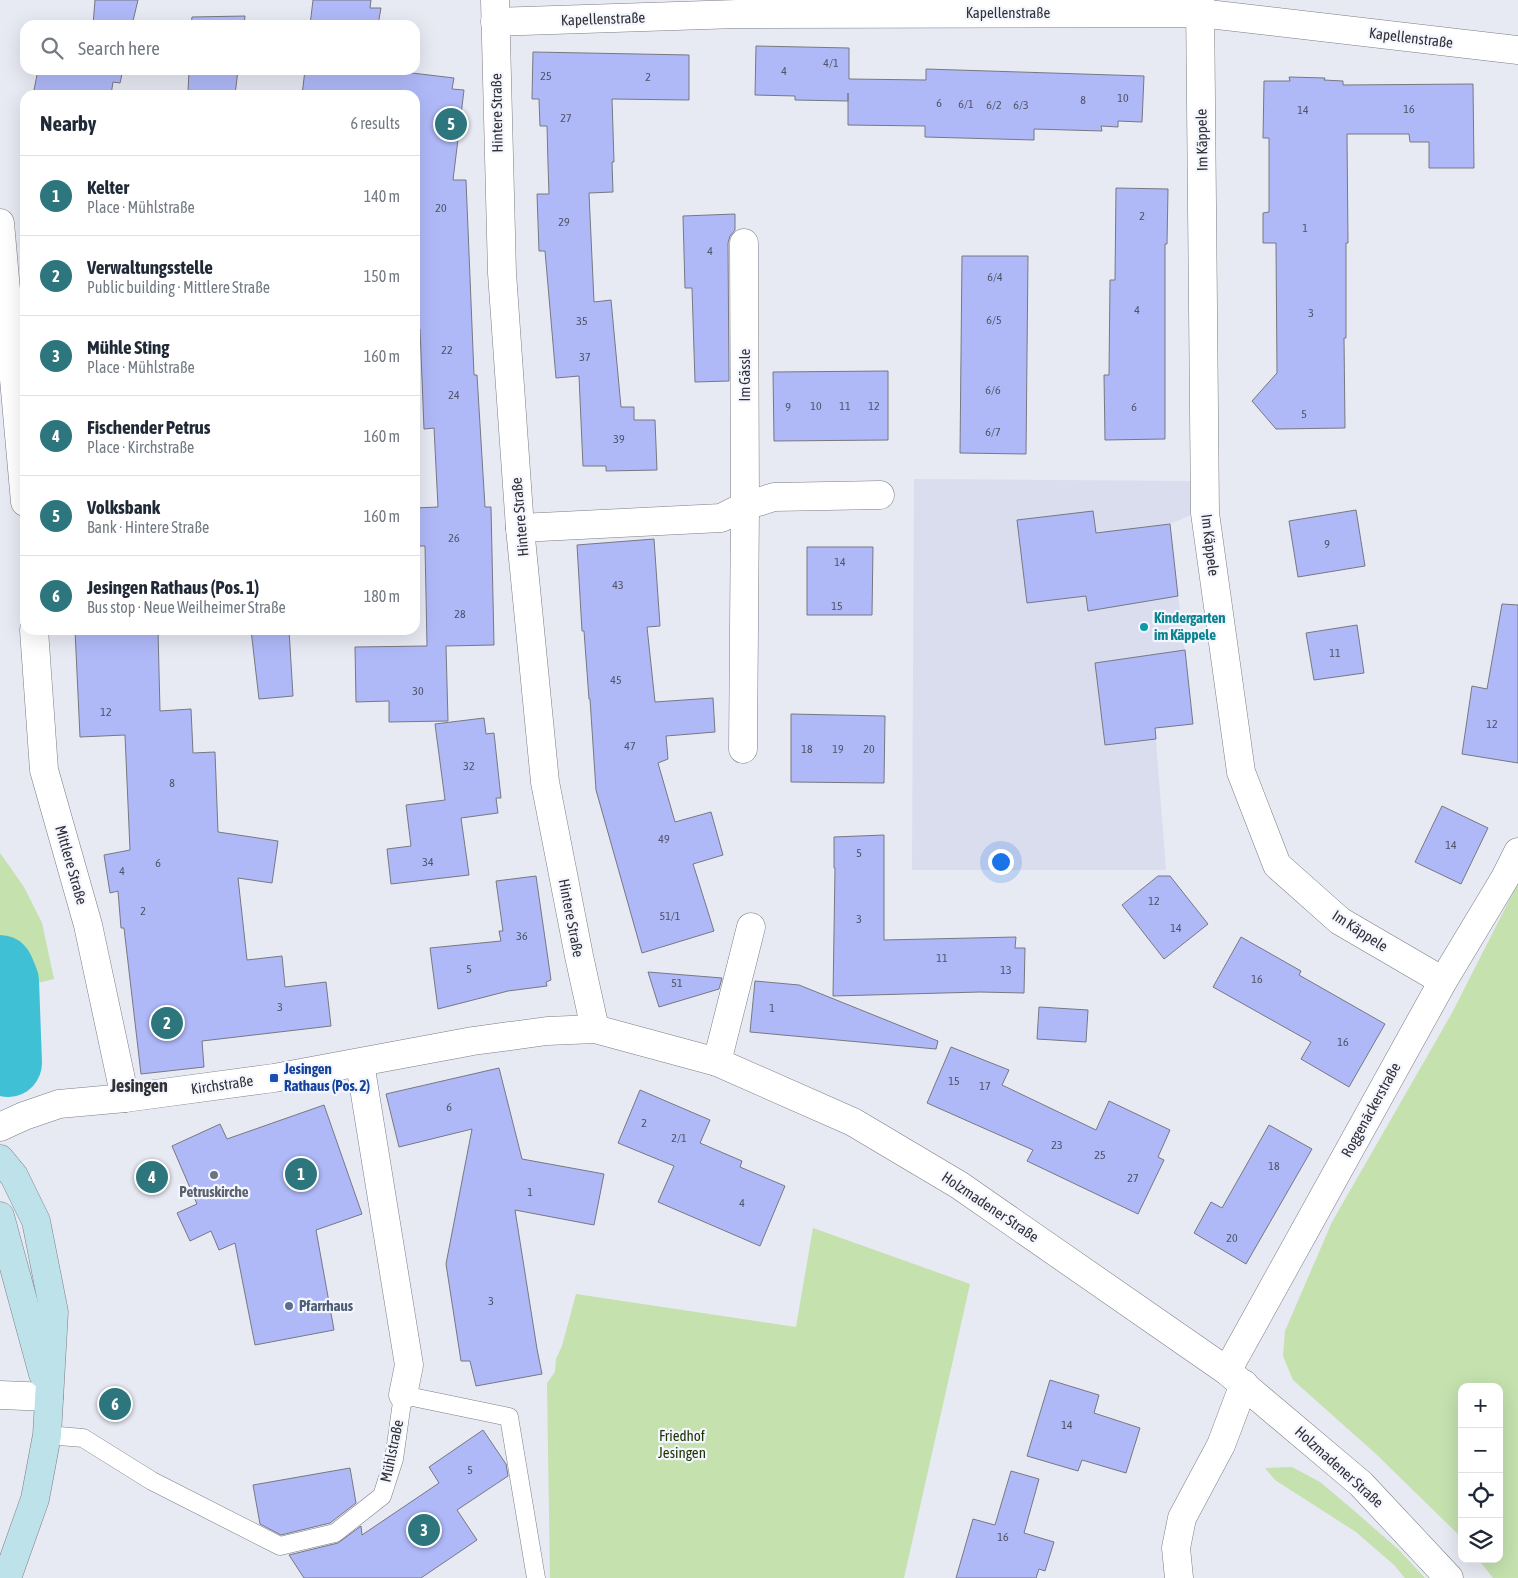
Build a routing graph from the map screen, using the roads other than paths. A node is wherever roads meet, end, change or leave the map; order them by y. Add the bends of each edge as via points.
1 (1200, 6) edge
2 (495, 11) edge
3 (1518, 50) edge
4 (0, 223) edge
5 (744, 243) dead end
6 (20, 446) edge
7 (880, 496) dead end
8 (745, 506) junction
9 (520, 528) junction
10 (34, 635) edge
11 (743, 750) dead end
12 (1518, 852) edge
13 (751, 927) dead end
14 (1443, 981) junction
15 (595, 1029) junction
16 (717, 1062) junction
17 (360, 1063) junction
18 (125, 1098) junction
19 (0, 1127) edge
20 (0, 1160) edge
21 (0, 1216) edge
22 (1236, 1377) junction
23 (0, 1395) edge
24 (403, 1395) junction
25 (50, 1398) junction
26 (47, 1435) junction
27 (7, 1578) edge
28 (536, 1578) edge
29 (1179, 1578) edge
30 (1449, 1578) edge

1 - 2 street, Kapellenstraße via 737,14
1 - 3 street, Kapellenstraße
1 - 14 street, Im Käppele via 1205,513 1240,772 1277,865 1340,921
2 - 9 street, Hintere Straße via 502,273
4 - 6 street
5 - 8 street, Im Gässle
7 - 8 street via 774,497
8 - 9 street via 721,518
8 - 11 street, Im Gässle
9 - 15 street, Hintere Straße via 545,782
10 - 18 street, Mittlere Straße via 44,770 88,925
12 - 14 street, Roggenäckerstraße
13 - 16 street
14 - 22 street, Roggenäckerstraße
15 - 16 street, Holzmadener Straße
15 - 17 street, Kirchstraße via 547,1031 473,1041
16 - 22 street, Holzmadener Straße via 853,1122 959,1185
17 - 18 street, Kirchstraße
17 - 24 street, Mühlstraße via 409,1365
18 - 19 street, Kirchstraße via 59,1104
20 - 25 main road via 14,1176 36,1221 54,1312
21 - 25 main road
22 - 29 street via 1221,1444 1182,1518 1176,1548
22 - 30 street, Holzmadener Straße via 1361,1484
23 - 25 street
24 - 26 lane, Mühlstraße via 394,1459 382,1496 335,1533 280,1546 152,1481 83,1438
24 - 28 lane via 508,1417
25 - 26 main road
26 - 27 main road via 35,1499

